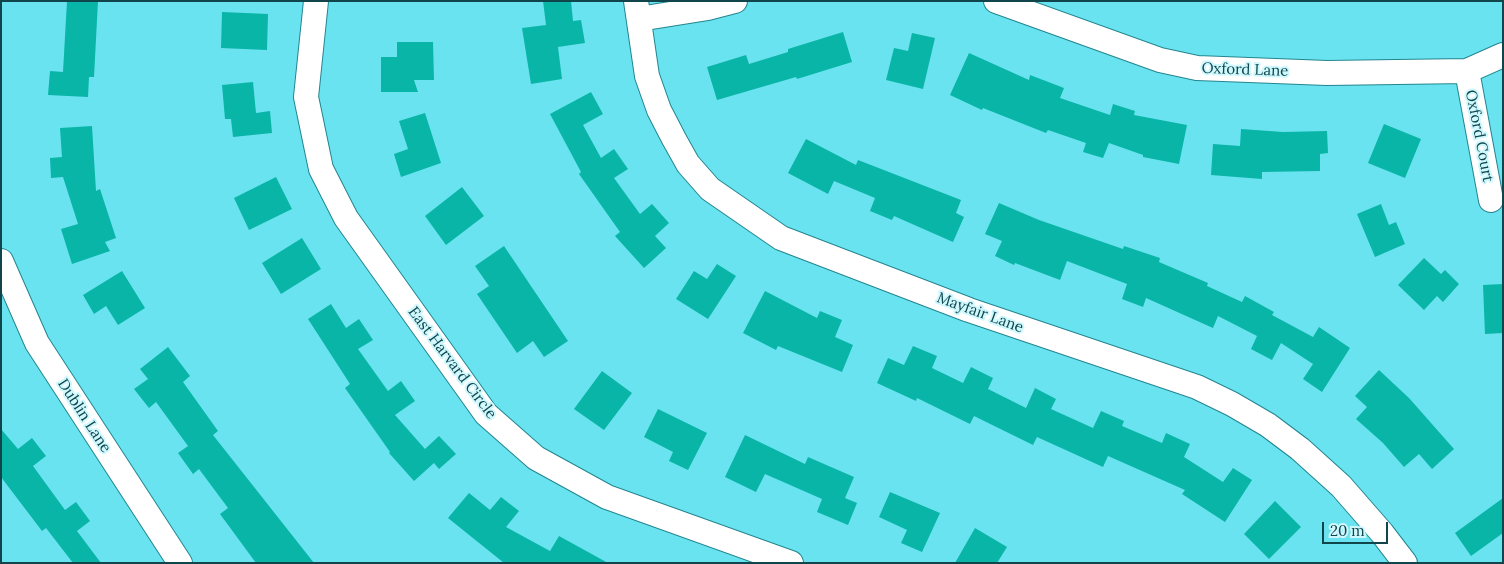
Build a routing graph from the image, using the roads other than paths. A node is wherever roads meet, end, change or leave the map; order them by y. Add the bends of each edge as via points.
1 (316, 1) edge
2 (735, 1) edge
3 (996, 1) edge
4 (638, 10) edge
5 (1503, 55) edge
6 (1467, 71) junction
7 (1491, 200) dead end
8 (1, 261) edge
9 (180, 563) edge
10 (791, 563) edge
11 (1405, 563) edge

1 - 10 street, East Harvard Circle via 306,97 321,169 346,218 486,414 536,458 607,497
2 - 4 street via 708,8
3 - 6 street, Oxford Lane via 1150,57 1197,68 1327,73
4 - 11 street, Mayfair Lane via 647,76 659,110 688,164 710,189 781,238 969,310 1197,387 1232,404 1300,449 1341,486
5 - 6 street, Oxford Lane
6 - 7 street, Oxford Court
8 - 9 street, Dublin Lane via 37,343

